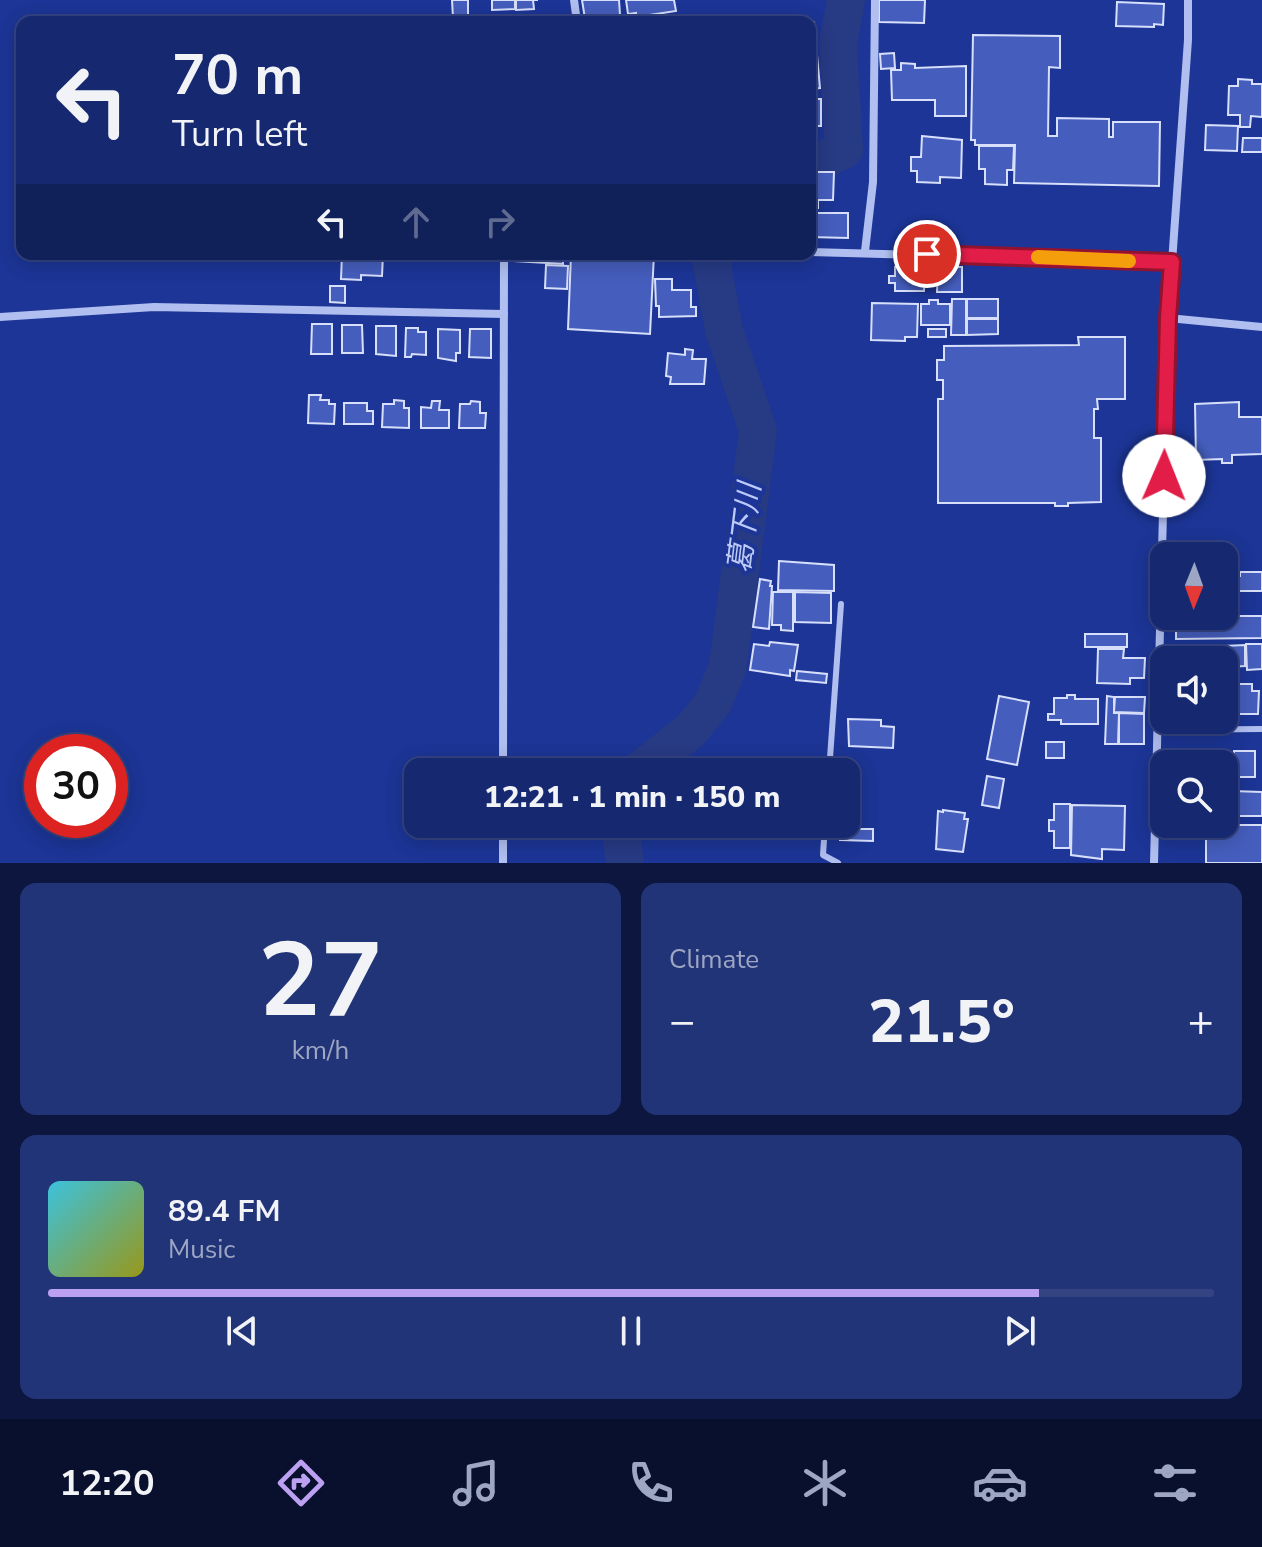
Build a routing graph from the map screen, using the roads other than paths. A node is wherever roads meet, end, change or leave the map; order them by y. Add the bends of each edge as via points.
1 (875, 0) edge
2 (1188, 0) edge
3 (865, 251) junction
4 (816, 252) edge
5 (504, 260) edge
6 (1172, 262) junction
7 (504, 314) junction
8 (0, 317) edge
9 (1168, 318) junction
10 (1262, 327) edge
11 (841, 604) dead end
12 (1159, 646) edge
13 (1238, 729) edge
14 (1262, 729) edge
15 (1157, 734) edge
16 (503, 758) edge
17 (830, 758) edge
18 (503, 838) edge
19 (824, 838) edge
20 (503, 863) edge
21 (838, 863) edge
22 (1154, 863) edge

1 - 3 street via 873,182
2 - 6 street
3 - 4 street
3 - 6 street
5 - 7 street
6 - 9 street
7 - 8 street via 154,307
7 - 16 street
9 - 10 street
9 - 12 street
11 - 17 lane
13 - 14 lane
15 - 22 street
18 - 20 street
19 - 21 lane via 823,855

